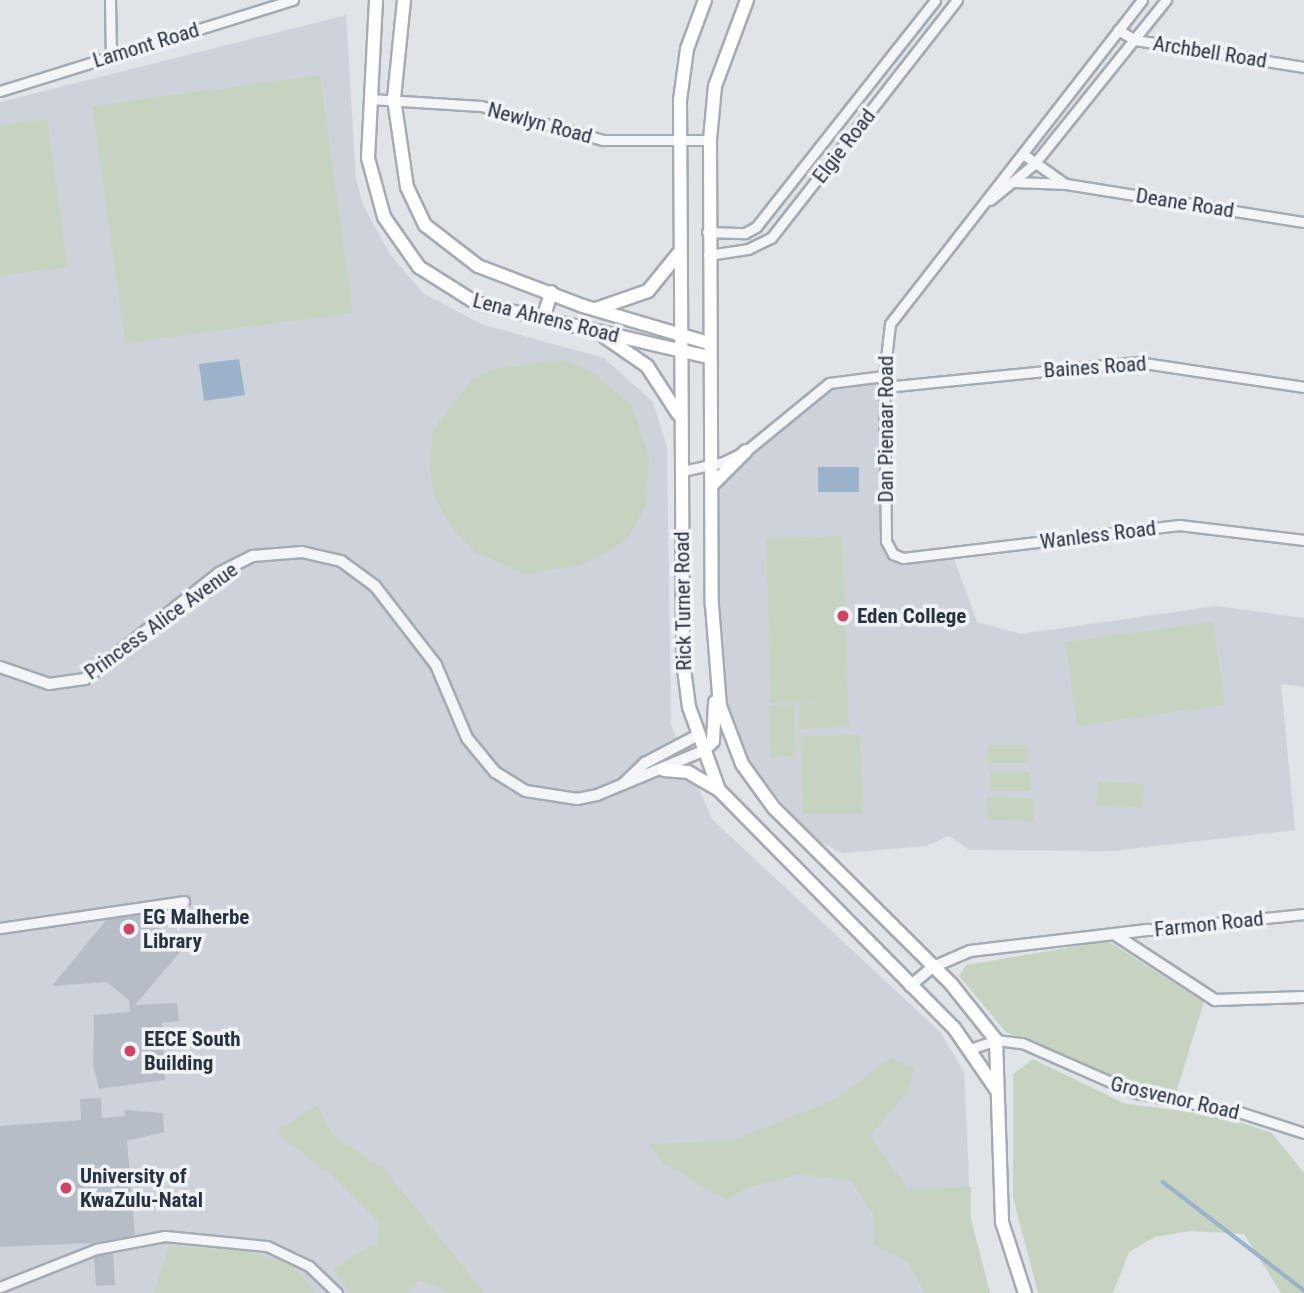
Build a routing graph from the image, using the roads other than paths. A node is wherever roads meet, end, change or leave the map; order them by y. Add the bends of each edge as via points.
1 (110, 0) edge
2 (293, 0) edge
3 (376, 0) edge
4 (404, 0) edge
5 (705, 0) edge
6 (747, 0) edge
7 (935, 0) edge
8 (957, 0) edge
9 (1142, 0) edge
10 (1166, 0) edge
11 (923, 16) junction
12 (937, 26) junction
13 (1118, 30) junction
14 (1135, 40) junction
15 (111, 56) junction
16 (1304, 67) edge
17 (0, 91) edge
18 (370, 99) junction
19 (394, 99) junction
20 (680, 140) junction
21 (710, 140) junction
22 (1023, 154) junction
23 (1034, 164) junction
24 (1015, 182) junction
25 (1066, 184) junction
26 (785, 191) junction
27 (800, 202) junction
28 (980, 206) junction
29 (1304, 222) edge
30 (707, 232) junction
31 (680, 249) junction
32 (707, 256) junction
33 (551, 292) junction
34 (592, 309) junction
35 (543, 319) junction
36 (593, 330) junction
37 (680, 337) junction
38 (709, 343) junction
39 (680, 353) junction
40 (708, 357) junction
41 (884, 376) junction
42 (885, 387) junction
43 (1304, 387) edge
44 (681, 421) junction
45 (746, 451) junction
46 (712, 465) junction
47 (682, 471) junction
48 (712, 485) junction
49 (1304, 540) edge
50 (893, 554) joint
51 (0, 667) edge
52 (716, 677) junction
53 (698, 735) junction
54 (713, 741) junction
55 (703, 751) junction
56 (742, 764) junction
57 (664, 771) junction
58 (622, 785) junction
59 (719, 790) junction
60 (184, 901) dead end
61 (1304, 914) edge
62 (0, 928) edge
63 (1149, 930) junction
64 (1114, 934) junction
65 (1144, 954) junction
66 (933, 967) junction
67 (910, 986) junction
68 (1304, 997) edge
69 (996, 1040) junction
70 (970, 1049) junction
71 (996, 1089) junction
72 (1304, 1133) edge
73 (0, 1287) edge
74 (337, 1293) edge
75 (1025, 1293) edge

1 - 15 street
2 - 15 street, Lamont Road
3 - 18 main road, Lena Ahrens Road
4 - 19 main road, Lena Ahrens Road
5 - 20 main road, Rick Turner Road via 683,69
6 - 21 main road, Rick Turner Road via 718,76
7 - 11 street, Elgie Road
8 - 12 street, Elgie Road
9 - 13 street, Dan Pienaar Road
10 - 14 street, Dan Pienaar Road
11 - 12 street
11 - 26 street, Elgie Road
12 - 27 street, Elgie Road
13 - 14 street, Archbell Road
13 - 22 street, Dan Pienaar Road
14 - 16 street, Archbell Road
14 - 23 street, Dan Pienaar Road
15 - 17 street, Lamont Road
18 - 19 street, Newlyn Road
18 - 35 main road, Lena Ahrens Road via 372,180 384,217 405,251 458,295
19 - 20 street, Newlyn Road via 481,106 603,140
19 - 33 main road, Lena Ahrens Road via 407,187 425,225 478,267
20 - 21 street, Newlyn Road
20 - 31 main road, Rick Turner Road
21 - 30 main road, Rick Turner Road
22 - 23 street, Deane Road
22 - 28 street, Dan Pienaar Road
23 - 24 street, Dan Pienaar Road
23 - 25 street, Deane Road
24 - 25 street, Deane Road
24 - 28 street, Dan Pienaar Road
25 - 29 street, Deane Road
26 - 27 street
26 - 30 street, Elgie Road via 745,233
27 - 32 street, Elgie Road via 760,245
28 - 41 street, Dan Pienaar Road via 890,324
30 - 32 main road, Rick Turner Road
31 - 34 main road via 648,291
31 - 37 main road, Rick Turner Road
32 - 38 main road, Rick Turner Road
33 - 34 main road, Lena Ahrens Road
33 - 35 main road
34 - 37 main road, Lena Ahrens Road
35 - 36 main road, Lena Ahrens Road
36 - 39 main road, Lena Ahrens Road
36 - 44 main road via 647,366
37 - 38 main road, Lena Ahrens Road
37 - 39 main road, Rick Turner Road
38 - 40 main road, Rick Turner Road
39 - 40 main road, Lena Ahrens Road
39 - 44 main road, Rick Turner Road
40 - 46 main road, Rick Turner Road
41 - 42 street, Dan Pienaar Road
41 - 45 street via 846,378 817,389
42 - 43 street, Baines Road via 1137,362
42 - 50 street, Dan Pienaar Road via 886,541
44 - 47 main road, Rick Turner Road
45 - 46 street
45 - 48 main road
46 - 47 street
46 - 48 main road, Rick Turner Road
47 - 53 main road, Rick Turner Road via 684,683
48 - 52 main road, Rick Turner Road
49 - 50 street, Wanless Road via 1204,524 910,557
51 - 58 street, Princess Alice Avenue via 36,682 85,679 235,564 271,552 321,555 357,571 399,612 436,665 467,738 495,772 526,791 556,798 576,799
52 - 54 main road
52 - 56 main road, Rick Turner Road via 726,728
53 - 54 main road
53 - 55 main road, Rick Turner Road
53 - 58 street, Princess Alice Avenue via 645,763
54 - 55 main road
54 - 56 main road
55 - 57 street, Princess Alice Avenue
55 - 59 main road, Rick Turner Road
56 - 66 main road, Rick Turner Road via 791,828
57 - 58 street, Princess Alice Avenue
57 - 59 main road via 688,772
59 - 67 main road, Rick Turner Road
60 - 62 street
61 - 63 street, Farmon Road
63 - 64 street, Farmon Road
63 - 65 street
64 - 65 street
64 - 66 street, Farmon Road via 970,951
65 - 68 street via 1215,1000
66 - 67 street, Farmon Road
66 - 69 main road, Rick Turner Road
67 - 70 main road, Rick Turner Road
69 - 70 street, Grosvenor Road
69 - 71 main road
69 - 72 street, Grosvenor Road via 1022,1043 1136,1093 1239,1112
70 - 71 main road, Rick Turner Road
71 - 75 main road via 1002,1222
73 - 74 street via 96,1249 165,1236 267,1246 309,1266

